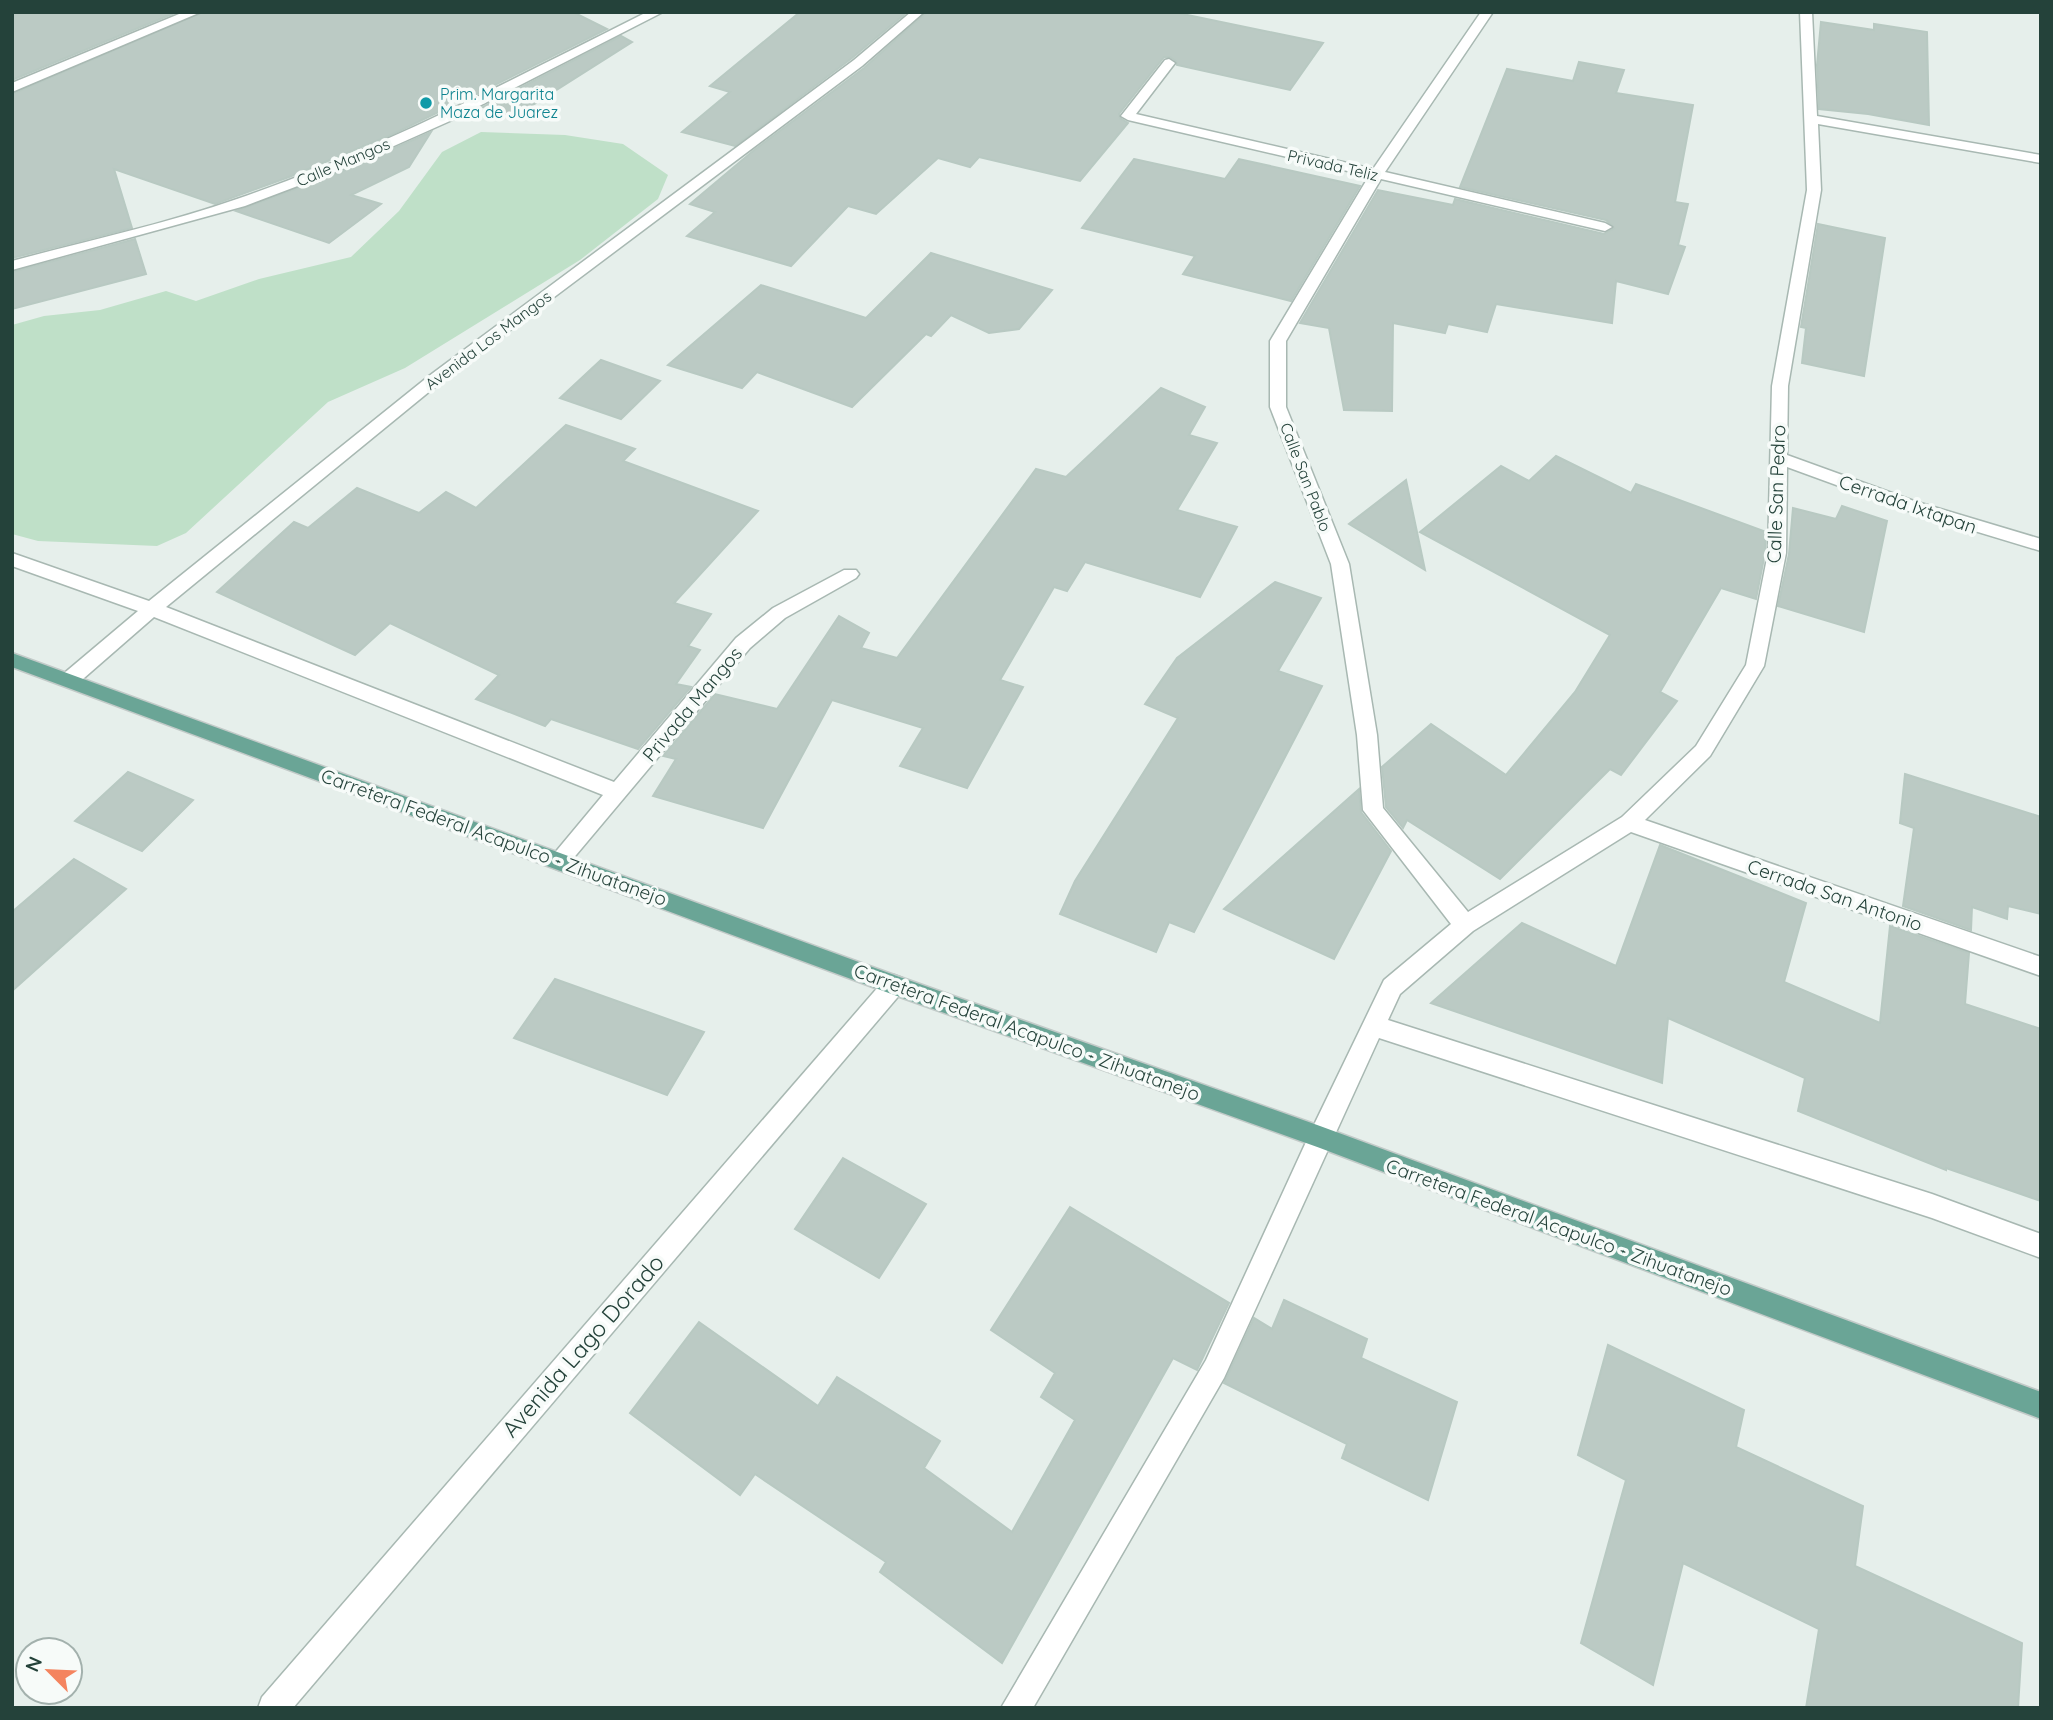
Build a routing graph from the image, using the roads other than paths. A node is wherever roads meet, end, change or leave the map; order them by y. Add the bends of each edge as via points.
1 (657, 12) edge
2 (918, 12) edge
3 (1487, 12) edge
4 (1806, 12) edge
5 (186, 14) edge
6 (1169, 63) dead end
7 (12, 88) edge
8 (1810, 119) junction
9 (2041, 159) edge
10 (1376, 175) junction
11 (1605, 227) dead end
12 (12, 266) edge
13 (1777, 457) junction
14 (2041, 545) edge
15 (12, 559) edge
16 (850, 574) dead end
17 (152, 609) junction
18 (12, 660) edge
19 (69, 680) junction
20 (618, 792) junction
21 (1629, 823) junction
22 (559, 861) junction
23 (1465, 925) junction
24 (2041, 967) edge
25 (894, 985) junction
26 (1375, 1026) junction
27 (1320, 1137) junction
28 (2041, 1246) edge
29 (2041, 1406) edge
30 (273, 1708) edge
31 (1016, 1708) edge

1 - 12 street, Calle Mangos via 445,118 335,167 240,203
2 - 17 street, Avenida Los Mangos via 858,64 435,379
3 - 10 street, Calle San Pablo
4 - 8 street, Calle San Pedro
5 - 7 street
6 - 10 street, Privada Teliz via 1128,116
8 - 9 street
8 - 13 street, Calle San Pedro via 1814,190 1780,386
10 - 11 street, Privada Teliz
10 - 23 street, Calle San Pablo via 1279,341 1278,407 1340,564 1374,810
13 - 14 street, Cerrada Ixtapan via 1944,518
13 - 21 street, Calle San Pedro via 1777,553 1755,666 1703,751
15 - 17 street
16 - 20 street, Privada Mangos via 779,613 743,643
17 - 19 street, Avenida Los Mangos
17 - 20 street
18 - 19 main road, Carretera Federal Acapulco - Zihuatanejo
19 - 22 main road, Carretera Federal Acapulco - Zihuatanejo
20 - 22 street, Privada Mangos
21 - 23 street, Calle San Pedro
21 - 24 street, Cerrada San Antonio
22 - 25 main road, Carretera Federal Acapulco - Zihuatanejo
23 - 26 street, Calle San Pedro via 1392,987
25 - 27 main road, Carretera Federal Acapulco - Zihuatanejo
25 - 30 street, Avenida Lago Dorado
26 - 27 street, Calle San Pedro
26 - 28 street via 1932,1206
27 - 29 main road, Carretera Federal Acapulco - Zihuatanejo
27 - 31 street, Calle San Pedro via 1215,1369

